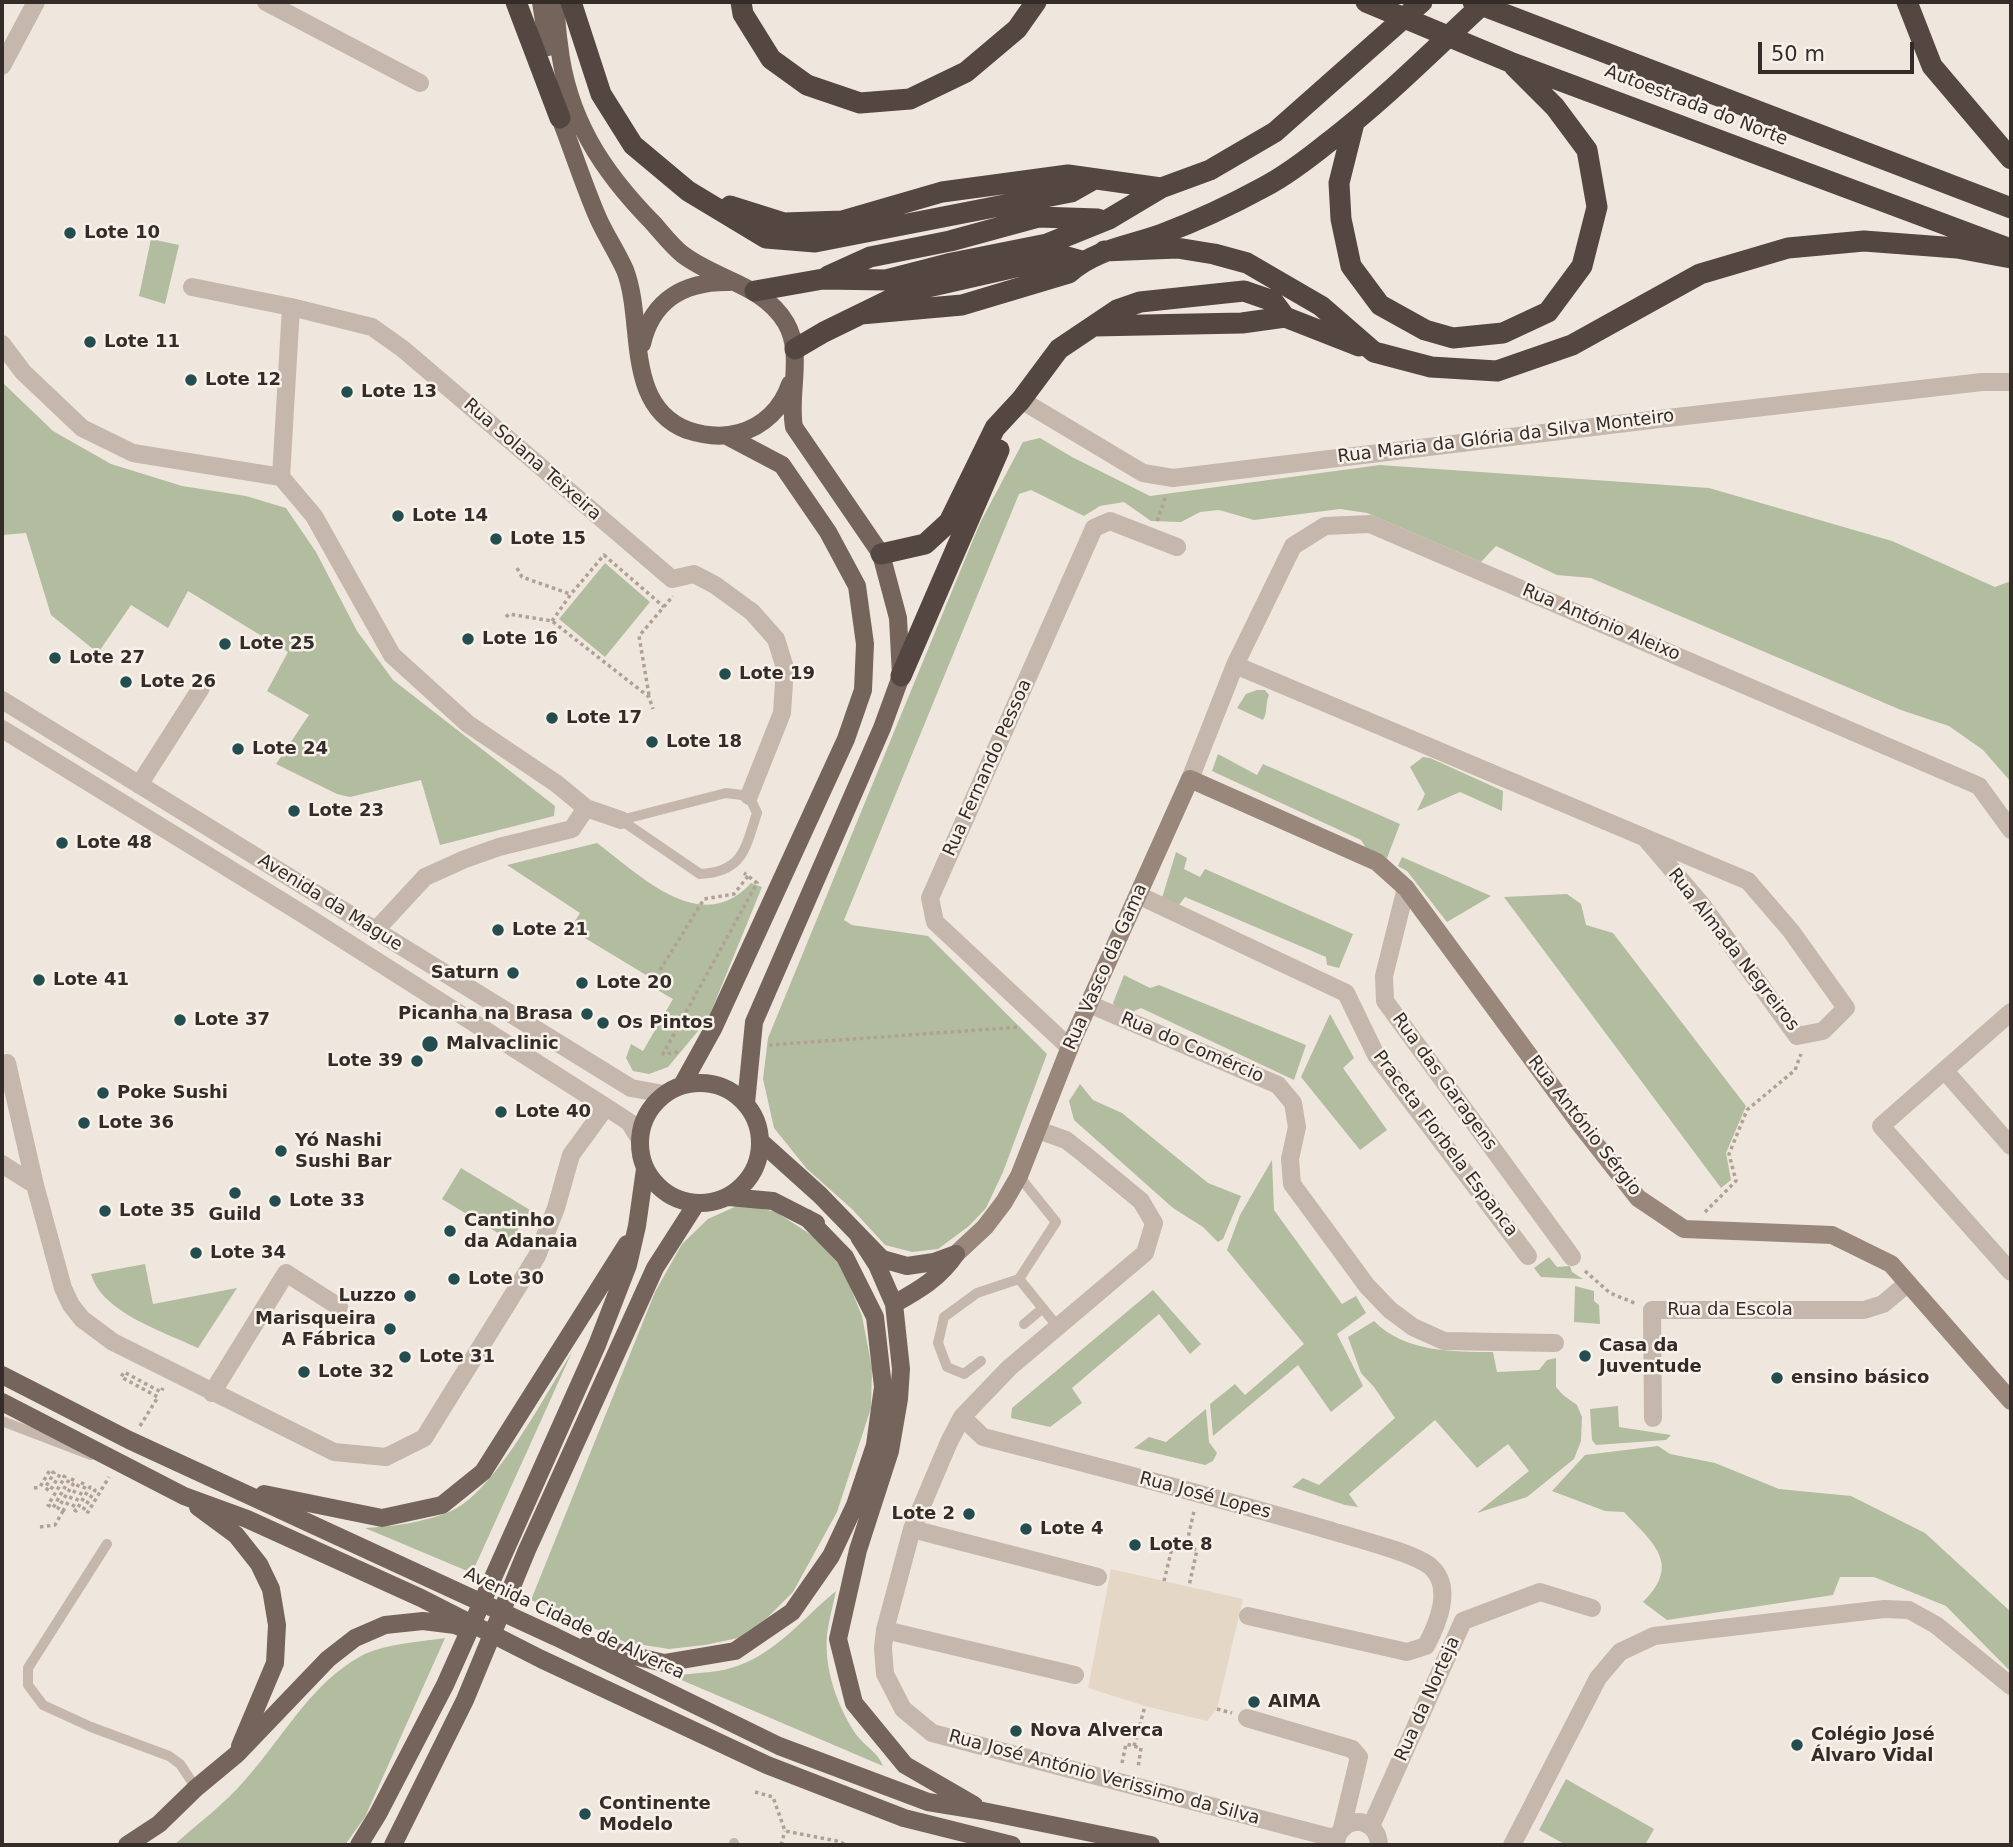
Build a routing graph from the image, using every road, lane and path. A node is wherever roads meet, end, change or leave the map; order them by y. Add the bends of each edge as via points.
1 (36, 2) edge
2 (266, 2) edge
3 (516, 2) edge
4 (541, 2) edge
5 (557, 2) edge
6 (571, 2) edge
7 (741, 2) edge
8 (1036, 2) edge
9 (1366, 2) edge
10 (1422, 2) edge
11 (1473, 2) edge
12 (1485, 2) edge
13 (1907, 2) edge
14 (1510, 62) junction
15 (2, 66) edge
16 (419, 83) dead end
17 (560, 118) junction
18 (1359, 119) junction
19 (2011, 159) edge
20 (1161, 188) junction
21 (2011, 208) edge
22 (2011, 249) edge
23 (1104, 251) junction
24 (2011, 258) edge
25 (733, 282) junction
26 (192, 287) dead end
27 (755, 291) junction
28 (291, 307) junction
29 (1285, 317) junction
30 (1094, 326) junction
31 (2, 344) edge
32 (795, 349) junction
33 (1374, 352) junction
34 (640, 365) junction
35 (794, 374) junction
36 (2011, 382) edge
37 (1021, 400) junction
38 (727, 436) junction
39 (281, 477) junction
40 (1172, 478) junction
41 (1152, 537) junction
42 (1177, 547) dead end
43 (881, 554) junction
44 (517, 568) dead end
45 (676, 583) junction
46 (571, 594) junction
47 (664, 607) junction
48 (506, 617) dead end
49 (552, 621) junction
50 (1235, 665) junction
51 (901, 676) junction
52 (201, 688) dead end
53 (649, 697) junction
54 (2, 700) edge
55 (653, 709) dead end
56 (2, 729) edge
57 (1190, 779) junction
58 (139, 785) junction
59 (749, 796) junction
60 (586, 808) junction
61 (621, 820) junction
62 (2011, 830) edge
63 (1646, 839) junction
64 (748, 876) dead end
65 (1406, 888) junction
66 (1138, 895) junction
67 (375, 931) junction
68 (660, 970) dead end
69 (1089, 1004) junction
70 (2011, 1012) edge
71 (1037, 1015) junction
72 (932, 1032) dead end
73 (1810, 1034) junction
74 (1070, 1048) junction
75 (2, 1064) edge
76 (1945, 1071) junction
77 (682, 1085) junction
78 (664, 1094) junction
79 (746, 1103) junction
80 (606, 1107) junction
81 (1038, 1130) junction
82 (639, 1138) junction
83 (761, 1141) junction
84 (2011, 1146) edge
85 (2, 1164) edge
86 (645, 1170) junction
87 (1019, 1176) junction
88 (35, 1185) junction
89 (1722, 1194) dead end
90 (729, 1197) junction
91 (696, 1204) junction
92 (807, 1218) junction
93 (638, 1226) junction
94 (859, 1237) junction
95 (956, 1254) junction
96 (1528, 1256) dead end
97 (1572, 1257) joint
98 (2011, 1272) edge
99 (1019, 1279) junction
100 (1908, 1283) junction
101 (894, 1304) junction
102 (339, 1307) dead end
103 (1043, 1308) junction
104 (1652, 1310) junction
105 (1024, 1324) dead end
106 (1058, 1327) junction
107 (1555, 1343) dead end
108 (981, 1361) dead end
109 (172, 1372) junction
110 (2, 1375) edge
111 (212, 1392) junction
112 (158, 1397) dead end
113 (2011, 1401) edge
114 (2, 1402) edge
115 (962, 1417) junction
116 (1653, 1418) dead end
117 (2, 1421) edge
118 (126, 1467) junction
119 (232, 1487) junction
120 (34, 1488) dead end
121 (101, 1490) dead end
122 (184, 1496) junction
123 (63, 1511) junction
124 (1192, 1521) dead end
125 (40, 1527) dead end
126 (912, 1530) junction
127 (107, 1544) dead end
128 (1186, 1547) junction
129 (1098, 1577) dead end
130 (1164, 1581) dead end
131 (1189, 1586) dead end
132 (1592, 1608) dead end
133 (1248, 1616) dead end
134 (885, 1630) junction
135 (556, 1637) junction
136 (541, 1659) junction
137 (1075, 1675) dead end
138 (2011, 1686) edge
139 (1145, 1706) dead end
140 (1247, 1718) dead end
141 (1134, 1746) junction
142 (237, 1754) junction
143 (1123, 1757) dead end
144 (1139, 1761) dead end
145 (196, 1788) junction
146 (755, 1792) dead end
147 (983, 1811) junction
148 (1371, 1826) junction
149 (785, 1831) junction
150 (1339, 1837) edge
151 (127, 1845) edge
152 (359, 1845) edge
153 (393, 1845) edge
154 (781, 1845) edge
155 (847, 1845) edge
156 (1012, 1845) edge
157 (1151, 1845) edge
158 (1379, 1845) edge
159 (1512, 1845) edge

1 - 15 street
2 - 16 street
3 - 17 highway
4 - 17 main road
5 - 25 main road via 562,72 588,142 620,189 681,253
6 - 20 highway via 601,94 634,145 688,191 784,223 842,221 942,192 1068,175
7 - 8 highway via 743,14 771,59 807,85 860,103 910,99 966,72 1017,29
9 - 14 highway, Autoestrada do Norte
10 - 20 highway via 1275,132 1210,170
11 - 21 highway, Autoestrada do Norte
12 - 18 highway
13 - 19 highway via 1932,66
14 - 18 highway via 1555,107 1587,150 1597,207 1582,266 1548,312 1503,333 1453,338 1425,331 1380,306 1351,267 1339,183
14 - 22 highway, Autoestrada do Norte
17 - 34 main road via 598,218 625,270 635,308
18 - 23 highway via 1267,186 1160,234
20 - 27 highway via 1109,219 1038,218 870,257 823,279
23 - 32 highway via 1082,261 1064,256 906,292
23 - 33 highway via 1177,248 1247,263 1321,306
24 - 33 highway via 1957,248 1864,242 1788,248 1700,274 1572,345 1497,371 1431,367
25 - 27 main road
25 - 34 main road via 686,288 666,301 646,330
26 - 28 street, Rua Solana Teixeira
27 - 32 main road via 774,306 788,326
28 - 39 street
28 - 45 street, Rua Solana Teixeira via 372,327 403,349
29 - 30 highway via 1242,323
29 - 30 highway via 1273,301 1244,291 1140,302 1117,310
29 - 33 highway
30 - 37 highway via 1059,349
31 - 39 street via 23,372 82,428 133,453
32 - 35 main road
34 - 38 main road via 646,389 659,411 702,435
35 - 38 main road via 786,397 771,416
35 - 43 main road via 794,428
36 - 40 street, Rua Maria da Glória da Silva Monteiro via 1659,418
37 - 40 street, Rua Maria da Glória da Silva Monteiro via 1143,473
37 - 43 highway via 995,428 950,522 925,544
37 - 51 highway
38 - 77 main road via 782,465 828,532 857,586 865,644 863,690 846,739 713,1028
39 - 60 street via 314,516 391,655 468,724
40 - 41 path
41 - 42 street, Rua Fernando Pessoa
41 - 71 street, Rua Fernando Pessoa via 1110,521 1094,528 930,898 934,922
43 - 51 main road via 898,618
44 - 46 path via 522,577
45 - 47 path
45 - 59 street via 694,574 715,585 752,612 776,639 785,668 782,713
46 - 47 path via 604,555
46 - 49 path
47 - 53 path via 639,636
48 - 49 path
49 - 53 path
50 - 57 street, Rua Vasco da Gama
50 - 62 street, Rua António Aleixo via 1293,546 1325,526 1370,524 1979,786
50 - 63 street, Rua Almada Negreiros
51 - 79 main road via 883,728 754,1022
52 - 58 street
53 - 55 path
54 - 58 street, Avenida da Mague
56 - 80 street, Avenida da Mague
57 - 65 main road, Rua António Sérgio via 1377,862
57 - 66 main road, Rua Vasco da Gama
58 - 67 street, Avenida da Mague
59 - 61 lane via 726,793
59 - 61 lane via 757,813 744,853 735,865 715,873 700,874
60 - 61 street
60 - 67 street via 572,829 499,847 425,877
63 - 73 street, Rua Almada Negreiros via 1702,905 1797,1036
63 - 73 street, Rua Almada Negreiros via 1748,881 1791,931 1846,1007 1824,1031
64 - 68 path via 734,894 704,899
65 - 97 street, Rua das Garagens via 1384,976 1385,1001
65 - 100 main road, Rua António Sérgio via 1638,1198 1684,1228 1832,1235 1891,1264
66 - 69 main road, Rua Vasco da Gama
66 - 96 street, Praceta Florbela Espanca via 1346,993 1376,1055
67 - 78 street, Avenida da Mague via 631,1088
69 - 74 main road, Rua Vasco da Gama
69 - 107 street, Rua do Comércio via 1278,1085 1293,1103 1297,1127 1290,1159 1292,1184 1390,1310 1444,1341
70 - 76 street
71 - 72 path via 1025,1026
71 - 74 street, Rua Fernando Pessoa
73 - 89 path via 1795,1070 1747,1110 1730,1154 1736,1181
74 - 81 main road, Rua Vasco da Gama
75 - 88 street via 7,1063
76 - 84 street
76 - 98 street via 1881,1126
77 - 78 main road
77 - 79 main road via 717,1085
78 - 82 main road via 643,1121
79 - 83 main road via 757,1121
80 - 82 street, Avenida da Mague via 629,1122
80 - 111 street via 571,1154 537,1256 424,1438 386,1457 334,1452
81 - 87 main road, Rua Vasco da Gama
81 - 106 street, Rua José António Verissimo da Silva via 1066,1140 1084,1154 1141,1201 1154,1223 1145,1253
82 - 86 main road
83 - 90 main road via 752,1173
83 - 94 main road
85 - 88 street
86 - 91 main road via 666,1194
86 - 93 main road
87 - 95 main road, Rua Vasco da Gama via 985,1227
87 - 99 lane via 1056,1222
88 - 109 street via 55,1264 71,1305 93,1329
90 - 91 main road
90 - 92 main road via 773,1201
91 - 153 main road via 655,1268 527,1550 465,1700
92 - 101 main road via 832,1231 853,1250 878,1294
92 - 135 main road via 845,1257 875,1317 883,1387 875,1445 855,1505 831,1556 792,1612 735,1651 664,1663
93 - 119 main road via 483,1472 442,1505 382,1518
93 - 152 main road via 597,1345 445,1685
94 - 95 main road via 882,1259 907,1266
94 - 101 main road
95 - 101 main road via 937,1277
97 - 104 path via 1610,1293
99 - 103 lane
99 - 108 lane via 977,1293 944,1317 938,1343 947,1367 964,1374
100 - 104 street, Rua da Escola via 1883,1304 1864,1310
100 - 113 main road, Rua António Sérgio
101 - 147 main road via 901,1368 899,1399 890,1451 858,1550 838,1639 854,1703 905,1765
102 - 111 street via 286,1273
103 - 105 lane
103 - 106 lane
104 - 116 street, Rua da Escola
106 - 115 street, Rua José António Verissimo da Silva via 1009,1368
109 - 111 street
109 - 112 path via 161,1392 124,1372 121,1377
110 - 119 main road, Avenida Cidade de Alverca
114 - 118 main road
115 - 126 street, Rua José António Verissimo da Silva
115 - 133 street, Rua José Lopes via 983,1437 1199,1492 1394,1550 1432,1567 1441,1585 1441,1615 1426,1646 1407,1652
117 - 118 lane
118 - 122 main road
119 - 135 main road, Avenida Cidade de Alverca
120 - 123 path via 50,1470 54,1473 45,1488 50,1491 60,1474 65,1477 48,1505 53,1508 70,1478 75,1481 58,1508
121 - 123 path via 88,1512 83,1510 95,1490 90,1487 76,1511 72,1508 86,1485 80,1482
122 - 136 main road via 247,1518
122 - 142 main road via 236,1535 259,1564 271,1589 275,1663
123 - 125 path via 55,1525
124 - 128 path
126 - 129 street
126 - 134 street, Rua José António Verissimo da Silva
127 - 145 lane via 29,1668 28,1685 43,1705 169,1756
128 - 130 path via 1173,1544
128 - 131 path via 1196,1550
132 - 148 street, Rua da Norteja via 1540,1592 1463,1621
134 - 137 street
134 - 150 street, Rua José António Verissimo da Silva via 885,1674 904,1709 932,1733
135 - 147 main road, Avenida Cidade de Alverca via 779,1746 928,1802
136 - 142 main road via 454,1625 423,1621 386,1625 355,1638 328,1659
136 - 156 main road via 766,1765 904,1818
138 - 159 street via 1909,1609 1654,1636 1620,1652 1598,1678
139 - 141 path
140 - 150 street via 1352,1749 1359,1757
141 - 143 path via 1126,1744
141 - 144 path via 1141,1748
142 - 145 main road
145 - 151 main road via 159,1824
146 - 149 path via 773,1797
147 - 157 main road, Avenida Cidade de Alverca
148 - 150 street, Rua José António Verissimo da Silva via 1359,1821 1347,1824
148 - 158 street
149 - 154 path
149 - 155 path

